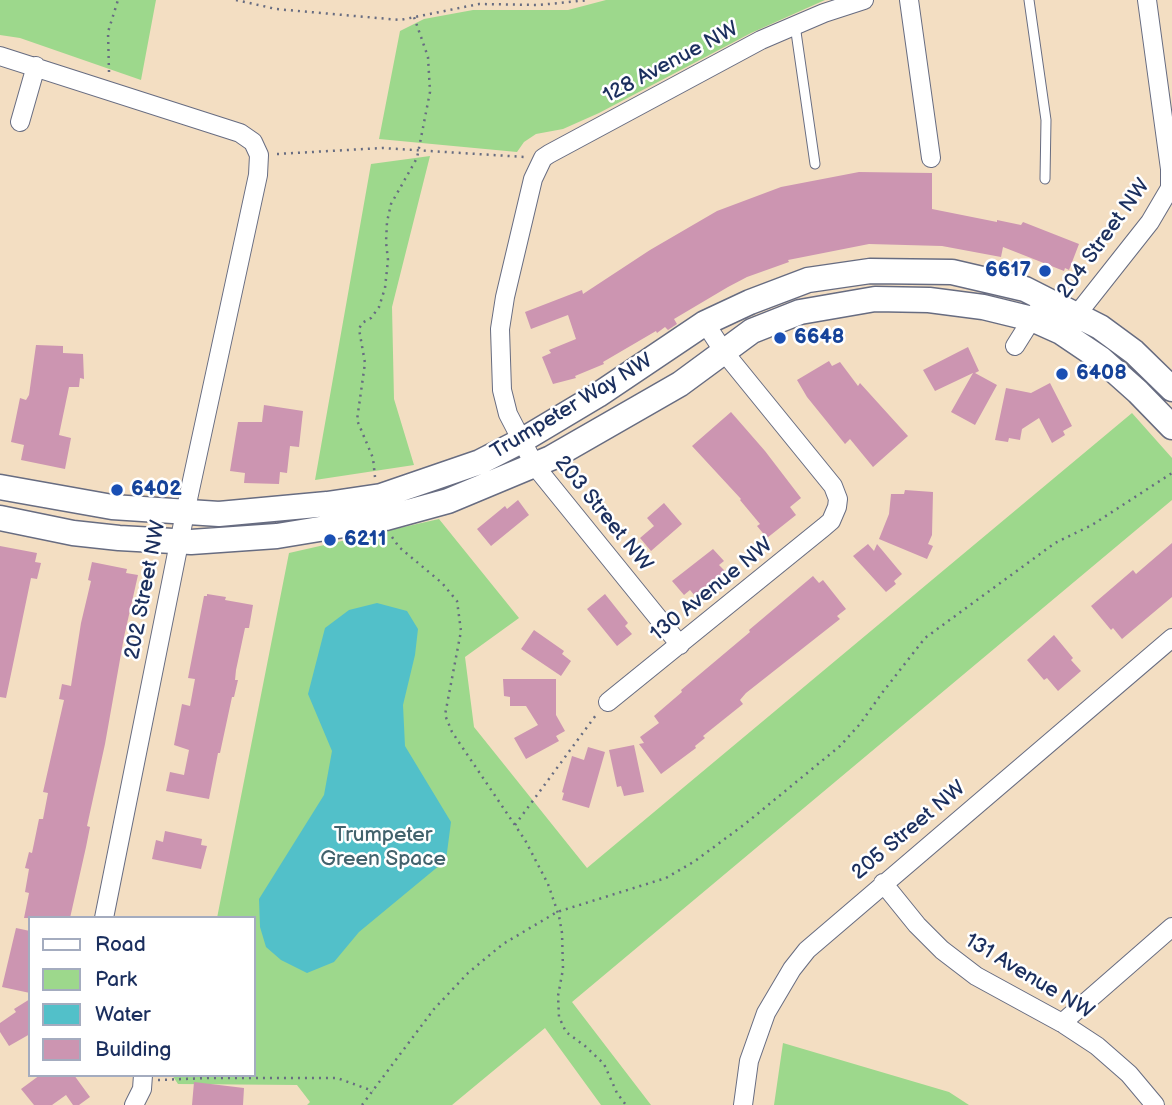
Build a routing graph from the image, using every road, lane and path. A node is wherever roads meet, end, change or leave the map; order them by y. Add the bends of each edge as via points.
1 (118, 0) edge
2 (236, 0) edge
3 (589, 0) edge
4 (864, 0) edge
5 (909, 0) edge
6 (1029, 0) edge
7 (1147, 0) edge
8 (414, 17) junction
9 (795, 25) junction
10 (0, 56) edge
11 (36, 66) junction
12 (110, 90) junction
13 (20, 122) dead end
14 (418, 150) junction
15 (258, 151) junction
16 (543, 158) junction
17 (931, 158) dead end
18 (815, 164) dead end
19 (1171, 169) edge
20 (1045, 179) dead end
21 (1046, 298) junction
22 (1032, 318) junction
23 (705, 323) junction
24 (1070, 323) junction
25 (1014, 346) dead end
26 (724, 352) junction
27 (1172, 388) edge
28 (1172, 427) edge
29 (521, 441) junction
30 (535, 466) junction
31 (1172, 473) edge
32 (376, 481) dead end
33 (0, 487) edge
34 (185, 513) junction
35 (0, 518) edge
36 (389, 530) dead end
37 (179, 542) junction
38 (1172, 638) edge
39 (680, 645) junction
40 (608, 702) joint
41 (515, 825) junction
42 (883, 883) junction
43 (558, 912) junction
44 (104, 916) edge
45 (1172, 927) edge
46 (1062, 1023) junction
47 (144, 1078) edge
48 (374, 1092) junction
49 (134, 1105) edge
50 (362, 1105) edge
51 (626, 1105) edge
52 (743, 1105) edge
53 (1155, 1105) edge

1 - 12 path via 108,32
2 - 8 path via 276,9 400,20
3 - 8 path via 479,4
4 - 9 street, 128 Avenue NW
5 - 17 street
6 - 20 lane via 1046,120
7 - 19 street, 204 Street NW
8 - 14 path via 428,57 430,92
9 - 16 street, 128 Avenue NW
9 - 18 lane
10 - 11 street
11 - 12 street
11 - 13 street
12 - 15 street via 240,133
14 - 15 path
14 - 16 path
14 - 32 path via 391,204 385,288 379,307 359,329 365,372 357,420 373,458
15 - 34 street, 202 Street NW via 258,175
16 - 29 street, 203 Street NW via 533,179 500,328 502,390
19 - 24 street, 204 Street NW via 1170,188 1163,202
21 - 22 street
21 - 23 street, Trumpeter Way NW via 952,272 870,271 808,280
21 - 24 street, Trumpeter Way NW
22 - 24 street, Trumpeter Way NW
22 - 25 street
22 - 26 street, Trumpeter Way NW via 929,300 875,299 800,312 752,331
23 - 26 street
23 - 29 street, Trumpeter Way NW
24 - 27 street, Trumpeter Way NW via 1100,327
24 - 28 street, Trumpeter Way NW
26 - 30 street, Trumpeter Way NW via 680,384
26 - 39 street, 130 Avenue NW via 833,486 837,507 831,521
29 - 30 street, 203 Street NW
29 - 34 street, Trumpeter Way NW via 480,462 381,496 267,510
30 - 37 street, Trumpeter Way NW via 448,501 372,521 277,536
30 - 39 street, 203 Street NW
31 - 43 path via 1092,525 1055,543 925,638 840,746 695,861 666,878
33 - 34 street, Trumpeter Way NW via 70,502
34 - 37 street, 202 Street NW
35 - 37 street, Trumpeter Way NW via 73,533
36 - 41 path via 399,547 457,601 461,631 445,715
37 - 44 street, 202 Street NW
38 - 42 street, 205 Street NW
39 - 40 street, 130 Avenue NW
40 - 41 path
41 - 43 path
42 - 46 street, 131 Avenue NW via 928,937 961,965
42 - 52 street, 205 Street NW via 807,950 779,990 749,1061
43 - 48 path via 503,944 468,973 434,1009
43 - 51 path via 563,969 559,1017 566,1032 604,1065
45 - 46 street
46 - 53 street, 131 Avenue NW via 1114,1059
47 - 48 path via 337,1078
47 - 49 street
48 - 50 path

